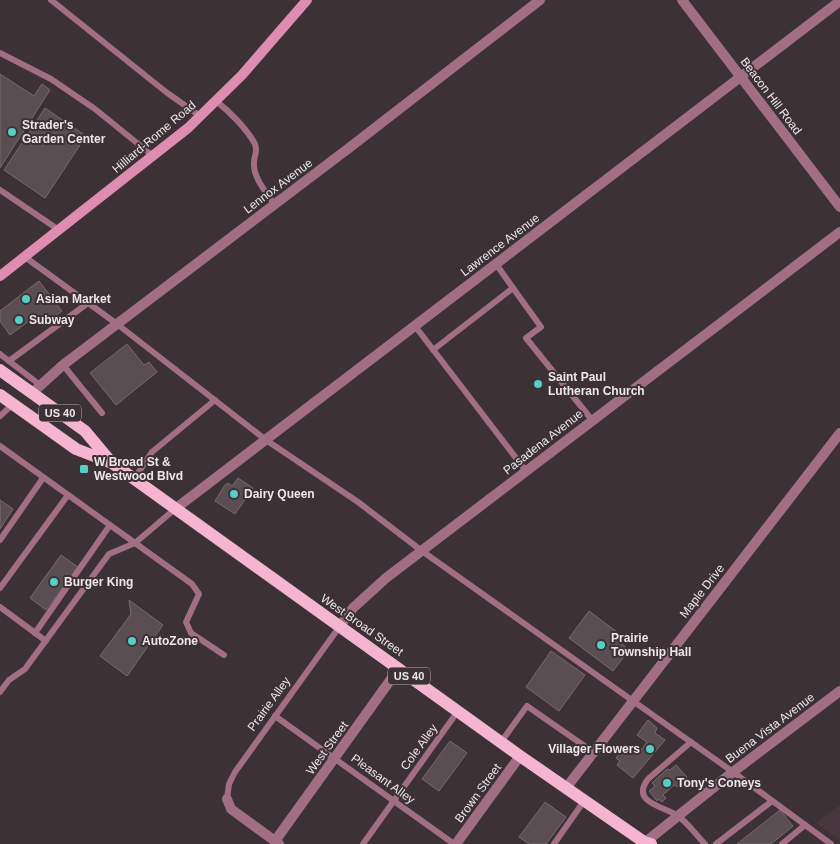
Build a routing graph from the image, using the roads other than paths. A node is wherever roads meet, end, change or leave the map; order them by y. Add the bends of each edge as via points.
1 (51, 0) edge
2 (307, 0) edge
3 (540, 0) edge
4 (682, 0) edge
5 (840, 1) edge
6 (0, 53) edge
7 (740, 77) junction
8 (216, 101) junction
9 (200, 116) junction
10 (152, 156) junction
11 (0, 190) edge
12 (274, 204) junction
13 (840, 207) edge
14 (59, 230) junction
15 (840, 232) edge
16 (25, 257) junction
17 (496, 264) junction
18 (0, 276) edge
19 (513, 288) junction
20 (88, 303) junction
21 (116, 324) junction
22 (415, 326) junction
23 (434, 350) junction
24 (0, 354) edge
25 (63, 365) junction
26 (5, 366) edge
27 (36, 389) junction
28 (0, 395) edge
29 (215, 400) junction
30 (12, 404) junction
31 (102, 413) dead end
32 (0, 416) edge
33 (592, 420) junction
34 (840, 433) edge
35 (266, 440) junction
36 (1, 450) edge
37 (112, 464) junction
38 (526, 471) junction
39 (43, 478) junction
40 (134, 479) junction
41 (68, 495) junction
42 (175, 508) junction
43 (110, 526) junction
44 (0, 540) edge
45 (135, 543) junction
46 (422, 551) junction
47 (0, 588) edge
48 (0, 607) edge
49 (340, 626) junction
50 (35, 632) junction
51 (46, 641) junction
52 (224, 655) dead end
53 (399, 668) junction
54 (840, 690) edge
55 (0, 692) edge
56 (632, 700) junction
57 (458, 711) junction
58 (275, 716) junction
59 (501, 742) junction
60 (691, 742) junction
61 (592, 752) junction
62 (520, 756) junction
63 (335, 758) junction
64 (733, 772) junction
65 (566, 788) junction
66 (227, 799) joint
67 (394, 801) junction
68 (584, 801) junction
69 (772, 801) junction
70 (677, 816) junction
71 (806, 825) junction
72 (276, 843) edge
73 (363, 844) edge
74 (455, 844) edge
75 (554, 844) edge
76 (646, 844) edge
77 (704, 844) edge
78 (716, 844) edge
79 (782, 844) edge
80 (831, 844) edge

1 - 9 lane
2 - 8 main road, Hilliard-Rome Road
3 - 12 street, Lennox Avenue
4 - 7 street, Beacon Hill Road
5 - 7 street, Lawrence Avenue
6 - 10 lane via 51,79 95,109
7 - 13 street, Beacon Hill Road
7 - 17 street, Lawrence Avenue
8 - 9 main road, Hilliard-Rome Road
8 - 12 lane via 236,119 254,144 257,152 255,171
9 - 10 main road, Hilliard-Rome Road
10 - 14 main road, Hilliard-Rome Road
11 - 14 lane
12 - 21 street, Lennox Avenue
14 - 16 main road, Hilliard-Rome Road
15 - 33 street, Pasadena Avenue
16 - 18 main road, Hilliard-Rome Road
16 - 20 lane
17 - 19 lane
17 - 22 street, Lawrence Avenue
19 - 23 lane
19 - 33 lane via 541,326 526,338
20 - 21 lane
20 - 26 lane
21 - 25 street, Lennox Avenue
21 - 29 lane
22 - 23 lane
22 - 35 street, Lawrence Avenue
23 - 38 lane
24 - 26 lane
25 - 27 street, Lennox Avenue
25 - 31 lane
26 - 27 main road, West Broad Street / US 40
27 - 37 main road, West Broad Street / US 40 via 85,432
28 - 30 main road, West Broad Street / US 40
29 - 35 lane
29 - 40 lane via 152,452
30 - 32 lane
30 - 37 main road, West Broad Street / US 40 via 76,448
33 - 38 street, Pasadena Avenue
34 - 56 street, Maple Drive
35 - 42 street, Lawrence Avenue
35 - 46 lane via 358,502
36 - 39 lane
37 - 40 main road, West Broad Street / US 40
38 - 46 street, Pasadena Avenue
39 - 41 lane
39 - 44 lane
40 - 42 main road, West Broad Street / US 40
41 - 43 lane
41 - 47 lane
42 - 45 lane
42 - 49 main road, West Broad Street / US 40
43 - 45 lane
43 - 50 lane
45 - 51 lane via 109,554
45 - 52 lane via 192,584 199,594 186,622 191,633
46 - 49 street, Pasadena Avenue via 353,608
46 - 56 lane
48 - 50 lane
49 - 53 main road, West Broad Street / US 40
49 - 58 lane, Prairie Alley
50 - 51 lane
51 - 55 lane via 25,669 9,680
53 - 57 main road, West Broad Street / US 40
53 - 63 street, West Street
54 - 64 street, Buena Vista Avenue
56 - 60 lane
56 - 61 street, Maple Drive
57 - 59 main road, West Broad Street / US 40
57 - 67 lane, Cole Alley
58 - 63 lane, Pleasant Alley
58 - 66 lane, Prairie Alley via 235,772
59 - 61 lane via 527,706
59 - 62 main road, West Broad Street / US 40
60 - 64 lane
60 - 70 lane via 648,778 642,790 650,802
61 - 65 street, Maple Drive
62 - 65 main road, West Broad Street / US 40
62 - 74 street, Brown Street
63 - 67 lane, Pleasant Alley
63 - 72 street, West Street
64 - 69 lane
64 - 70 street, Buena Vista Avenue
65 - 68 main road, West Broad Street / US 40
66 - 72 street via 231,810
67 - 73 lane, Cole Alley
67 - 74 lane, Pleasant Alley
68 - 75 lane
68 - 76 main road, West Broad Street / US 40
69 - 71 lane
69 - 78 lane
70 - 76 street, Buena Vista Avenue
70 - 77 lane
71 - 79 lane
71 - 80 lane

